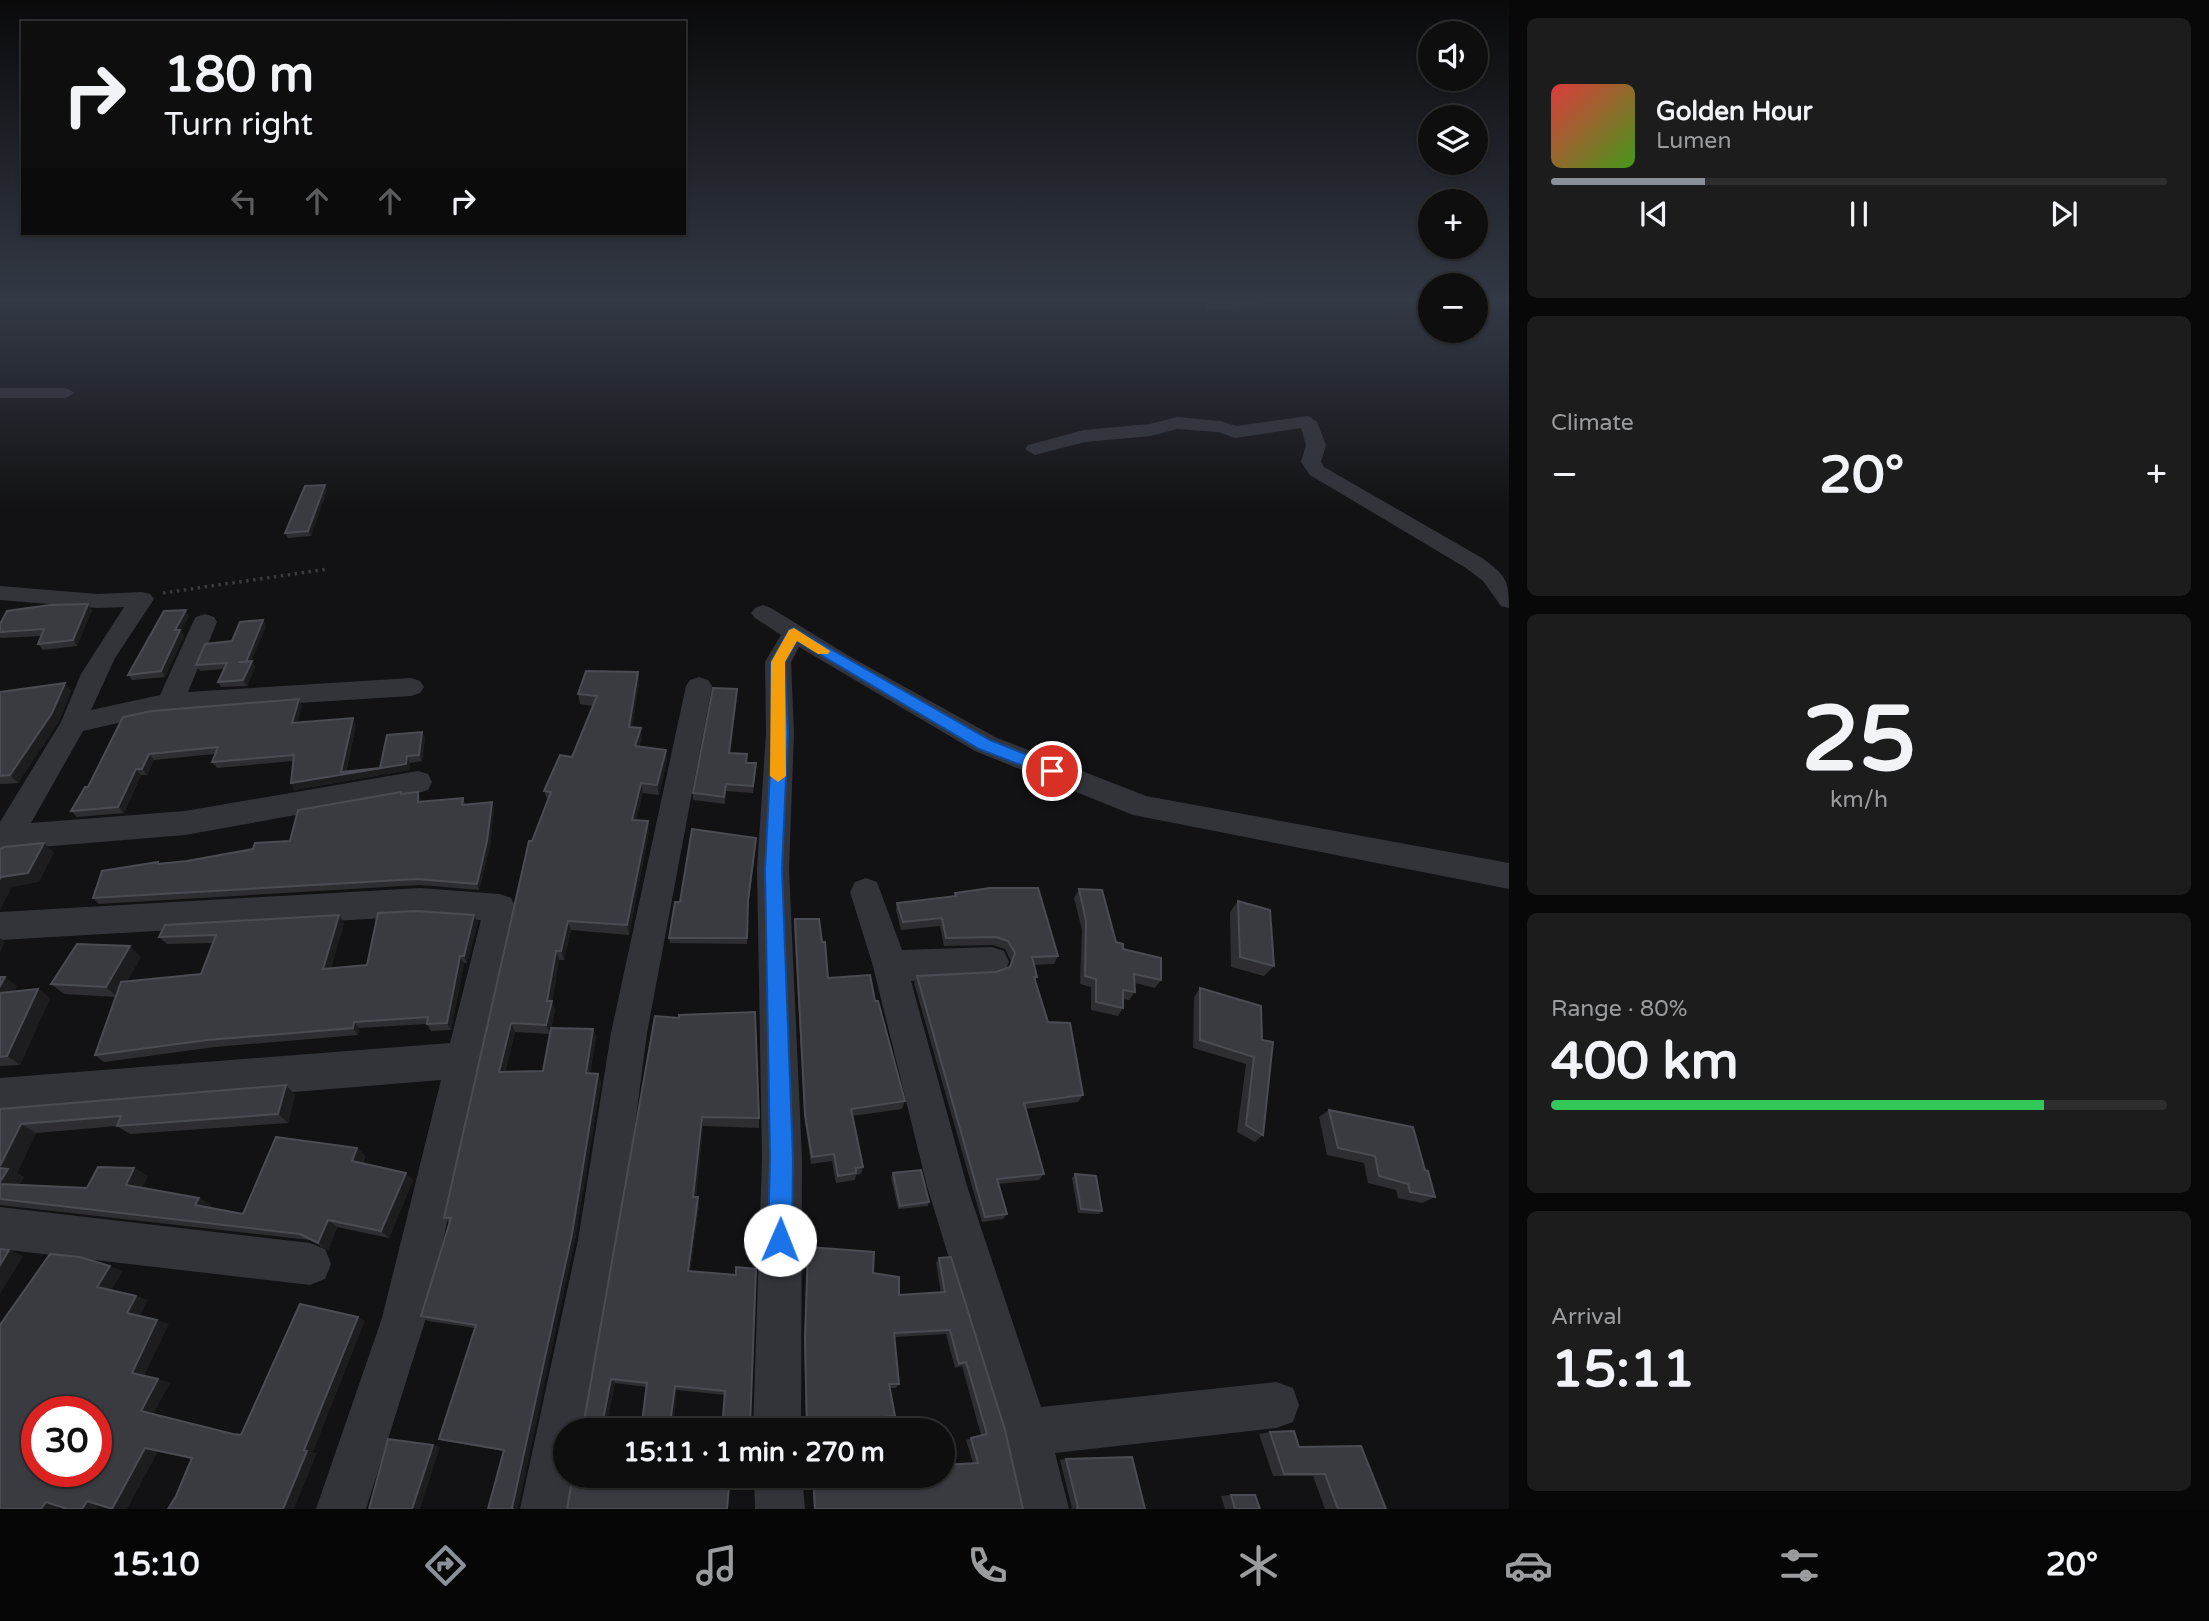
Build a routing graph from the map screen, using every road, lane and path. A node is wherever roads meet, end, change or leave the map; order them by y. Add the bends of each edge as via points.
1 (0, 393) edge
2 (66, 393) dead end
3 (1035, 449) dead end
4 (328, 569) dead end
5 (0, 593) edge
6 (142, 598) junction
7 (1509, 601) edge
8 (762, 613) dead end
9 (205, 622) dead end
10 (794, 633) junction
11 (699, 686) dead end
12 (411, 687) dead end
13 (170, 702) junction
14 (74, 723) junction
15 (418, 782) dead end
16 (4, 843) edge
17 (1509, 876) edge
18 (866, 892) dead end
19 (0, 926) edge
20 (992, 961) dead end
21 (890, 966) junction
22 (463, 1060) junction
23 (0, 1097) edge
24 (0, 1228) edge
25 (310, 1264) dead end
26 (1276, 1405) dead end
27 (777, 1418) edge
28 (1026, 1432) junction
29 (779, 1488) edge
30 (341, 1509) edge
31 (545, 1509) edge
32 (780, 1509) edge
33 (1044, 1509) edge

1 - 2 street
3 - 7 street via 1084,436 1177,424 1236,432 1308,422 1316,445 1311,462 1317,471 1474,563 1491,576
4 - 6 path
5 - 6 street via 98,601
6 - 14 street via 97,665
8 - 10 street
9 - 13 street
10 - 17 street via 985,744 1143,807
10 - 27 street via 778,662 774,869 782,1159
11 - 31 street via 629,1033 599,1240
12 - 13 street
13 - 14 street
14 - 16 street
15 - 16 street via 185,823
18 - 21 street
19 - 22 street via 420,902 500,908
20 - 21 street
21 - 28 street via 947,1186
22 - 23 street
22 - 30 street via 404,1318
24 - 25 street
26 - 28 street
28 - 33 street
29 - 32 street

